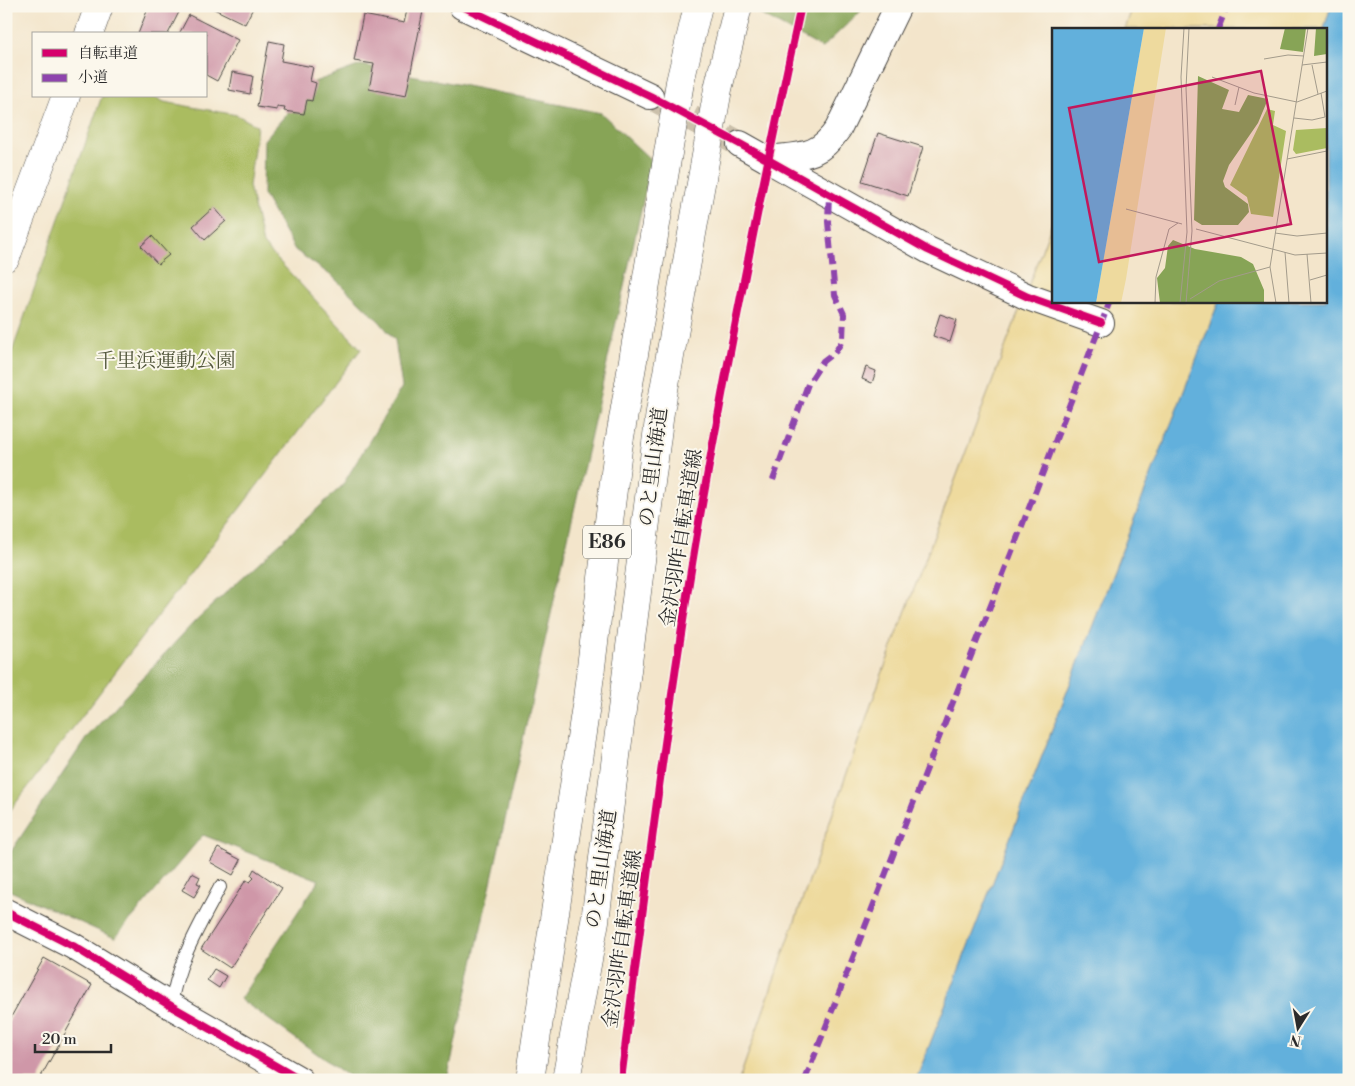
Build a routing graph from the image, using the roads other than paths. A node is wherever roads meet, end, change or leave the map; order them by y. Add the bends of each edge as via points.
1 (99, 6) edge
2 (462, 6) edge
3 (698, 6) edge
4 (738, 6) edge
5 (898, 6) edge
6 (90, 32) edge
7 (650, 96) tunnel mouth
8 (65, 98) edge
9 (740, 144) tunnel mouth
10 (767, 159) junction
11 (6, 258) edge
12 (1101, 323) dead end
13 (220, 887) dead end
14 (6, 912) edge
15 (171, 1006) junction
16 (300, 1080) edge
17 (530, 1080) edge
18 (566, 1080) edge

1 - 6 main road
2 - 7 street
3 - 17 main road, のと里山海道 / E86 via 680,82 618,449 586,709
4 - 18 main road, のと里山海道 / E86 via 718,89 660,412 595,921
5 - 10 street via 838,129 828,142 809,153
8 - 11 main road
9 - 10 street
10 - 12 street via 928,250 1028,297
13 - 15 lane via 178,974
14 - 15 street via 74,946
15 - 16 street

